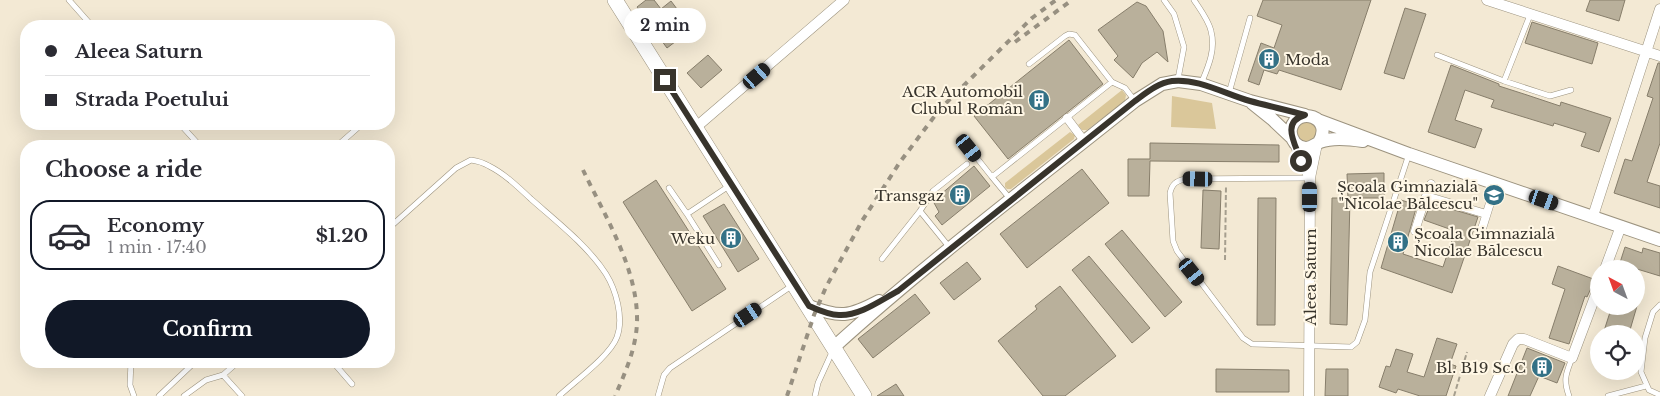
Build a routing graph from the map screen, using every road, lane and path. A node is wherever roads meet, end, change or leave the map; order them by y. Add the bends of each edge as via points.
1 (69, 0) edge
2 (615, 0) edge
3 (844, 0) edge
4 (1164, 0) edge
5 (1194, 0) edge
6 (1487, 0) edge
7 (1660, 9) edge
8 (1530, 15) junction
9 (1250, 18) dead end
10 (87, 20) edge
11 (1645, 51) junction
12 (1437, 54) dead end
13 (1660, 56) edge
14 (1029, 64) dead end
15 (1178, 80) junction
16 (1504, 80) junction
17 (1112, 82) junction
18 (1201, 84) junction
19 (1571, 90) dead end
20 (1229, 94) junction
21 (1135, 101) junction
22 (1250, 101) junction
23 (1305, 115) junction
24 (1066, 118) junction
25 (1318, 120) junction
26 (695, 128) junction
27 (185, 130) edge
28 (355, 130) edge
29 (195, 140) edge
30 (345, 140) edge
31 (1293, 141) junction
32 (1373, 141) junction
33 (1085, 142) junction
34 (1318, 143) junction
35 (969, 148) dead end
36 (1409, 154) junction
37 (967, 164) dead end
38 (992, 177) junction
39 (1310, 178) junction
40 (1226, 179) junction
41 (1431, 184) dead end
42 (1496, 184) junction
43 (732, 185) junction
44 (669, 188) dead end
45 (1426, 196) junction
46 (1011, 200) junction
47 (920, 211) junction
48 (687, 214) junction
49 (1486, 214) junction
50 (1593, 216) junction
51 (395, 223) edge
52 (1621, 226) junction
53 (1415, 232) dead end
54 (1480, 235) dead end
55 (1660, 240) edge
56 (951, 248) junction
57 (882, 259) dead end
58 (1225, 260) dead end
59 (1608, 260) edge
60 (719, 265) dead end
61 (795, 284) junction
62 (898, 291) junction
63 (1660, 305) edge
64 (809, 306) junction
65 (1590, 310) edge
66 (1310, 345) junction
67 (834, 347) junction
68 (1467, 352) dead end
69 (1572, 358) junction
70 (131, 368) edge
71 (188, 368) edge
72 (231, 368) edge
73 (338, 368) edge
74 (223, 375) junction
75 (352, 384) dead end
76 (660, 386) junction
77 (1646, 386) junction
78 (134, 396) edge
79 (158, 396) edge
80 (184, 396) edge
81 (242, 396) edge
82 (559, 396) edge
83 (658, 396) edge
84 (663, 396) edge
85 (815, 396) edge
86 (864, 396) edge
87 (1309, 396) edge
88 (1454, 396) edge
89 (1490, 396) edge
90 (1569, 396) edge
91 (1608, 396) edge
92 (1660, 396) edge

1 - 10 lane
2 - 26 main road
3 - 26 street
4 - 15 lane via 1174,14 1184,47
5 - 18 lane via 1211,29 1213,47
6 - 8 street
7 - 11 street
8 - 11 street
8 - 16 lane
9 - 20 lane
11 - 13 street
11 - 50 street
12 - 16 lane
14 - 17 lane via 1072,34 1078,37
15 - 18 street
15 - 21 street via 1162,84
16 - 19 lane via 1550,96
17 - 21 lane via 1125,88
17 - 24 lane
18 - 20 street
20 - 22 street
21 - 33 street
22 - 23 street
22 - 31 street
23 - 25 street
23 - 31 street via 1294,122 1290,133
24 - 33 street
24 - 38 lane
25 - 32 street
25 - 34 street via 1323,132
26 - 43 main road
27 - 29 lane
28 - 30 lane
31 - 34 street via 1305,148
31 - 39 street, Aleea Saturn
32 - 34 street via 1340,139
32 - 36 street
33 - 46 street
34 - 39 street, Aleea Saturn
35 - 38 lane
36 - 42 street
36 - 66 lane, Aleea Saturn via 1370,272 1367,314 1357,342 1351,347
37 - 47 lane via 932,191
38 - 46 lane
39 - 40 lane, Aleea Saturn
39 - 66 street, Aleea Saturn
40 - 58 path
40 - 66 lane, Aleea Saturn via 1185,178 1171,187 1173,241 1177,251 1247,342
41 - 45 street
42 - 49 street
42 - 50 street
43 - 48 lane
43 - 61 main road
44 - 48 lane
45 - 49 street
45 - 53 street
46 - 56 street
47 - 56 lane
47 - 57 lane
48 - 60 lane
49 - 54 street
50 - 52 street
51 - 82 lane via 456,168 471,160 489,165 503,174 586,250 612,285 620,324 618,335 610,351
52 - 55 street
52 - 59 street
56 - 62 street
61 - 64 main road
61 - 76 lane via 678,362 666,372
62 - 64 street via 850,314 833,314
62 - 67 street
63 - 77 lane via 1653,312 1645,338 1641,372
64 - 67 main road
65 - 69 street
66 - 87 street, Aleea Saturn
67 - 85 lane
67 - 86 main road
68 - 88 path
69 - 89 street via 1518,339
69 - 90 lane via 1564,382
70 - 78 lane via 130,385
71 - 79 lane
72 - 74 lane
73 - 75 lane
74 - 80 lane via 206,380
74 - 81 lane
76 - 83 lane
76 - 84 lane
77 - 91 lane
77 - 92 lane

